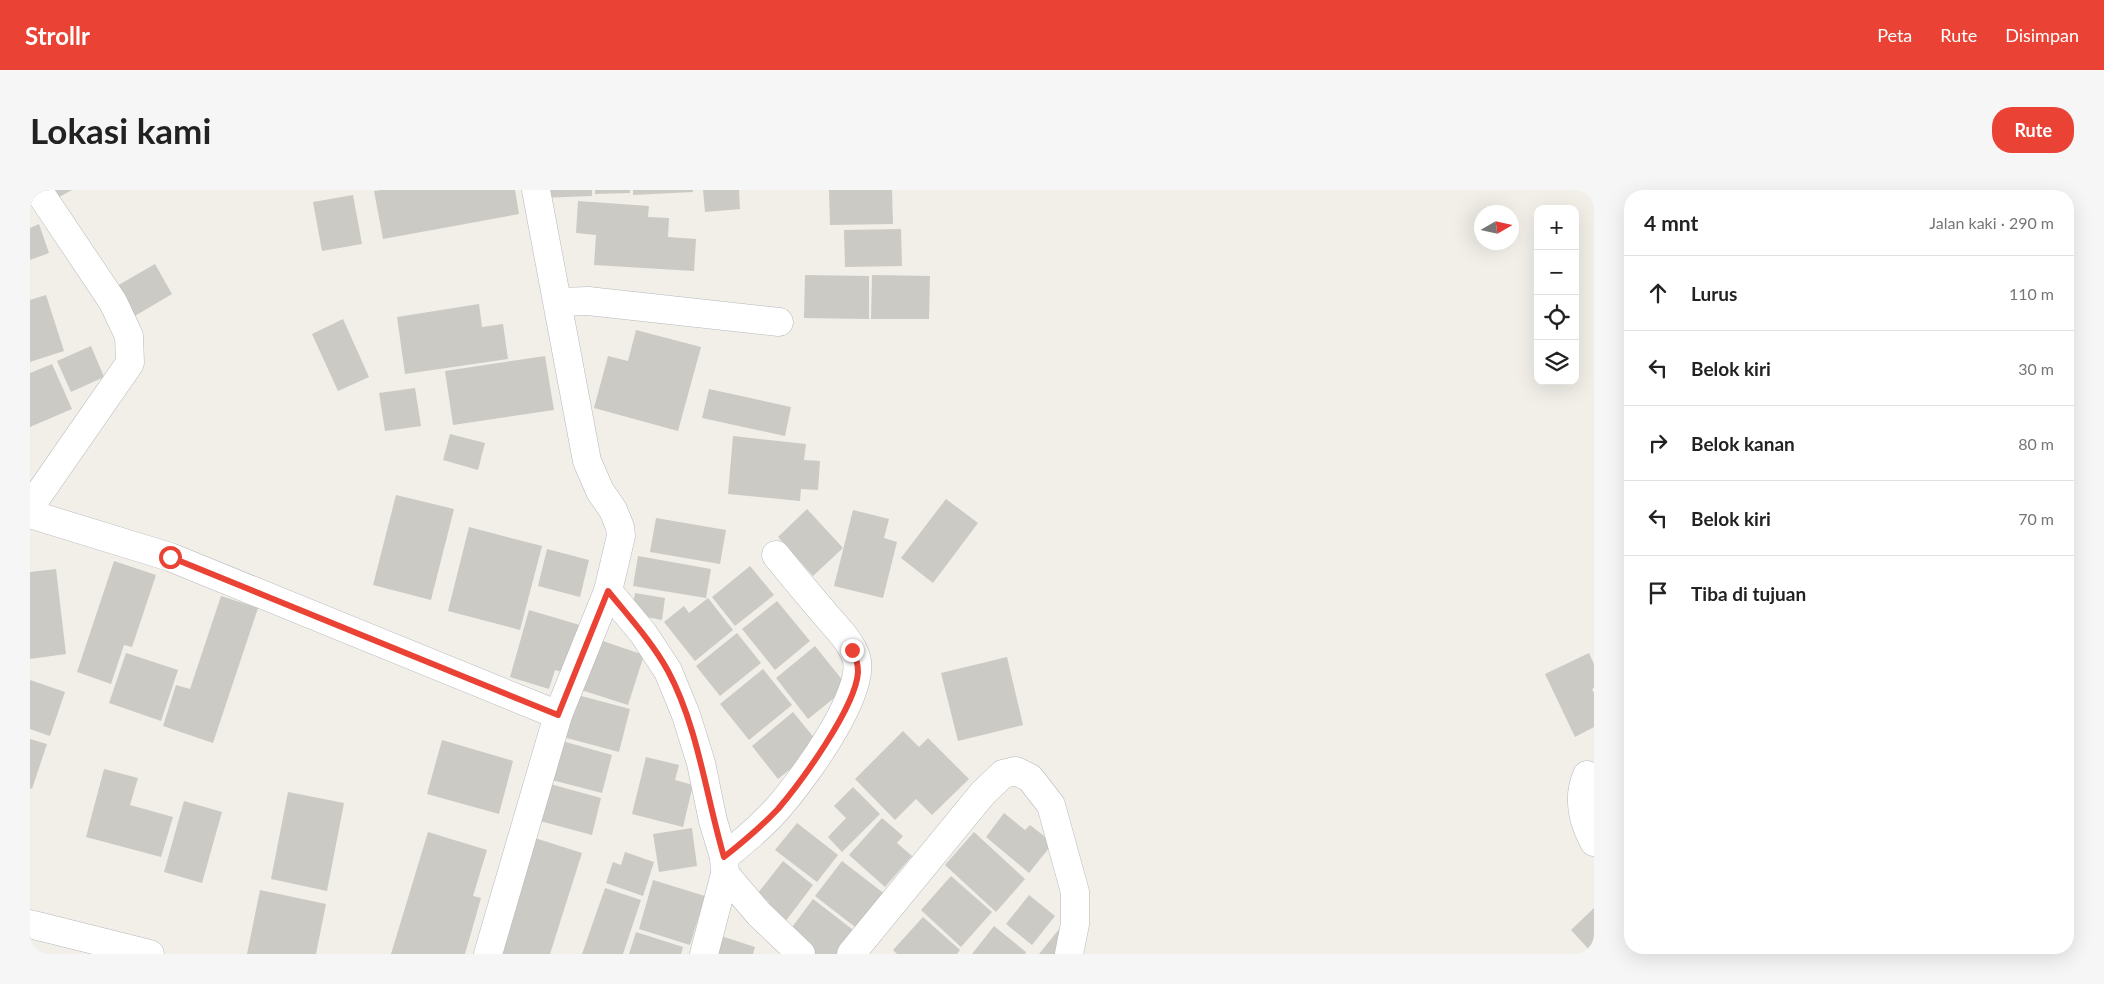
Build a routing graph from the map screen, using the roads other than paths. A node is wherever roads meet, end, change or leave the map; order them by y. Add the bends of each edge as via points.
1 (38, 190) edge
2 (536, 190) edge
3 (559, 302) junction
4 (779, 322) dead end
5 (30, 507) edge
6 (30, 514) edge
7 (776, 555) dead end
8 (608, 591) junction
9 (558, 715) junction
10 (1587, 774) dead end
11 (1594, 842) edge
12 (725, 866) junction
13 (30, 924) edge
14 (150, 954) edge
15 (488, 954) edge
16 (704, 954) edge
17 (801, 954) edge
18 (851, 954) edge
19 (1069, 954) edge

1 - 5 street via 113,302 129,336 130,363
2 - 3 street
3 - 4 street via 588,301
3 - 8 street via 587,461 620,527 621,544
6 - 9 street via 170,557
7 - 12 street via 843,635 857,659 858,672 834,732 778,808
8 - 9 street
8 - 12 street via 643,633 668,671 701,763
9 - 15 street
10 - 11 street via 1581,795 1582,811
12 - 16 street
12 - 17 street via 759,914
13 - 14 street
18 - 19 street via 983,793 1003,774 1016,771 1030,778 1051,804 1075,892 1075,924

